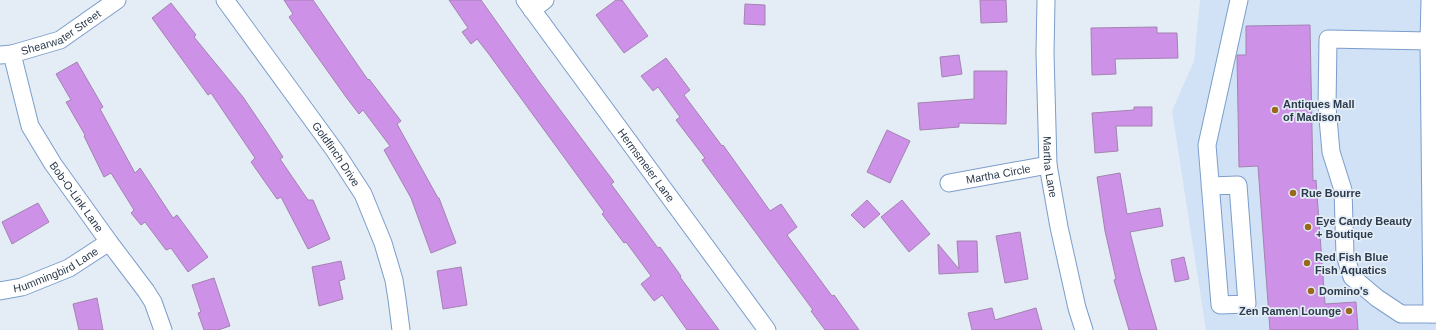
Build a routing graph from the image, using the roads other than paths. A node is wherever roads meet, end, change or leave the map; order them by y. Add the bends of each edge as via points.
1 (118, 0) edge
2 (225, 0) edge
3 (1046, 0) edge
4 (1239, 0) edge
5 (1430, 0) edge
6 (534, 3) edge
7 (1430, 41) junction
8 (6, 54) edge
9 (1048, 165) junction
10 (948, 182) dead end
11 (1210, 186) junction
12 (1434, 224) edge
13 (109, 242) junction
14 (1434, 270) edge
15 (0, 291) edge
16 (1434, 314) edge
17 (766, 329) edge
18 (163, 330) edge
19 (401, 330) edge
20 (1084, 330) edge

1 - 8 street, Shearwater Street via 60,40
2 - 19 street, Goldfinch Drive via 335,151 363,194 383,243 394,280
3 - 9 street, Martha Lane
4 - 11 street via 1207,145
5 - 7 street
6 - 17 street, Hermsmeier Lane
7 - 12 street
7 - 16 street via 1328,39 1327,108 1331,152 1343,190 1345,255 1352,277 1401,314
8 - 13 street, Bob-O-Link Lane via 30,126 53,164
9 - 10 street, Martha Circle
9 - 20 street, Martha Lane via 1059,227
11 - 11 street via 1220,305 1247,304 1238,185
12 - 14 street
13 - 15 street, Hummingbird Lane via 69,268 22,286
13 - 18 street, Bob-O-Link Lane via 154,302
14 - 16 street

